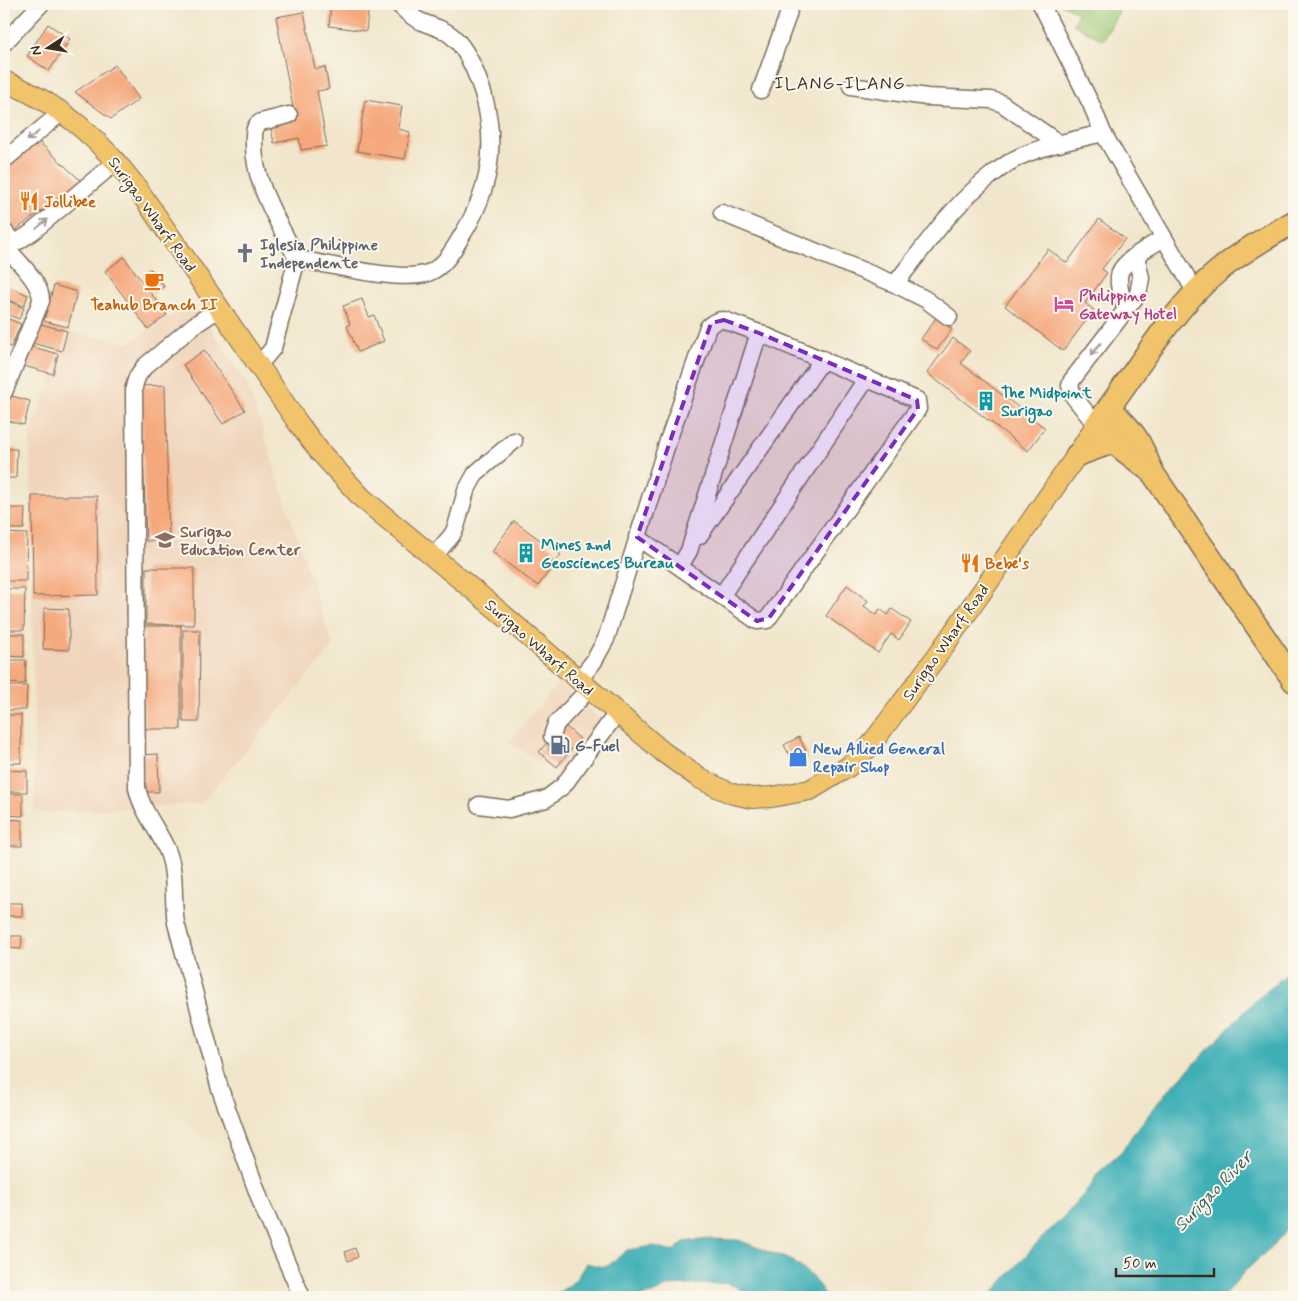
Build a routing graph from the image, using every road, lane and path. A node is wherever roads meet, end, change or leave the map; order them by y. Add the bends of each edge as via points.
1 (41, 4) edge
2 (398, 4) edge
3 (790, 4) edge
4 (1045, 6) edge
5 (4, 43) edge
6 (4, 81) edge
7 (851, 86) dead end
8 (761, 90) dead end
9 (62, 112) junction
10 (289, 115) dead end
11 (1103, 133) junction
12 (1060, 144) junction
13 (4, 160) edge
14 (117, 162) junction
15 (722, 213) dead end
16 (1294, 222) edge
17 (4, 231) edge
18 (1164, 238) junction
19 (4, 246) edge
20 (296, 258) junction
21 (895, 284) junction
22 (1196, 293) junction
23 (220, 308) junction
24 (949, 317) dead end
25 (759, 333) junction
26 (823, 359) junction
27 (258, 366) junction
28 (867, 378) junction
29 (1129, 381) junction
30 (5, 386) edge
31 (1102, 417) junction
32 (1120, 433) junction
33 (514, 441) dead end
34 (1077, 454) junction
35 (638, 537) junction
36 (689, 551) junction
37 (434, 556) junction
38 (680, 566) junction
39 (722, 595) junction
40 (1294, 681) edge
41 (584, 685) junction
42 (618, 713) junction
43 (552, 736) dead end
44 (479, 805) dead end
45 (302, 1297) edge

1 - 5 street
2 - 20 street via 409,15 444,29 457,41 478,79 488,110 491,136 488,170 480,198 447,259 427,273 393,275
3 - 8 street
4 - 11 street
6 - 9 main road, Surigao Wharf Road
7 - 12 street via 927,97 991,100 1001,103
9 -> 13 street
9 - 14 main road, Surigao Wharf Road via 98,141
10 - 20 street via 257,124 254,154 261,185
11 - 12 street
11 - 18 street
12 - 21 street via 1017,157 973,189
17 -> 14 street via 11,240 19,241
14 - 23 main road, Surigao Wharf Road
15 - 21 street
16 - 22 highway via 1242,253
18 - 22 street
18 -> 31 street via 1123,267 1120,286 1126,311 1072,380 1070,386 1074,397
19 - 30 street via 38,286 41,296
20 - 27 street via 273,348
21 - 24 street via 925,299
22 - 29 highway
23 - 27 main road, Surigao Wharf Road
23 - 45 street via 144,367 134,387 137,788 144,808 168,851 174,880 176,923 220,1089 262,1205
25 - 26 street
25 - 35 street via 724,320 715,321 708,327
25 - 36 street
26 - 28 street
26 - 36 street
27 - 37 main road, Surigao Wharf Road via 303,430 340,475 362,498
28 - 39 street
28 - 39 street via 914,398 918,409 769,618 764,622 757,621
29 - 31 highway
29 - 32 highway
31 - 32 highway
31 - 34 main road, Surigao Wharf Road
32 - 34 highway
32 - 40 highway via 1136,437 1152,472
33 - 37 street via 476,473 452,536
34 - 42 main road, Surigao Wharf Road via 891,719 870,746 828,780 810,790 781,796 752,798 734,794 680,765
35 - 38 street
35 - 41 street via 606,639
36 - 38 street
37 - 41 main road, Surigao Wharf Road
38 - 39 street
41 - 42 main road, Surigao Wharf Road
41 - 43 street via 556,724
42 - 44 street via 571,762 563,786 546,799 509,809

